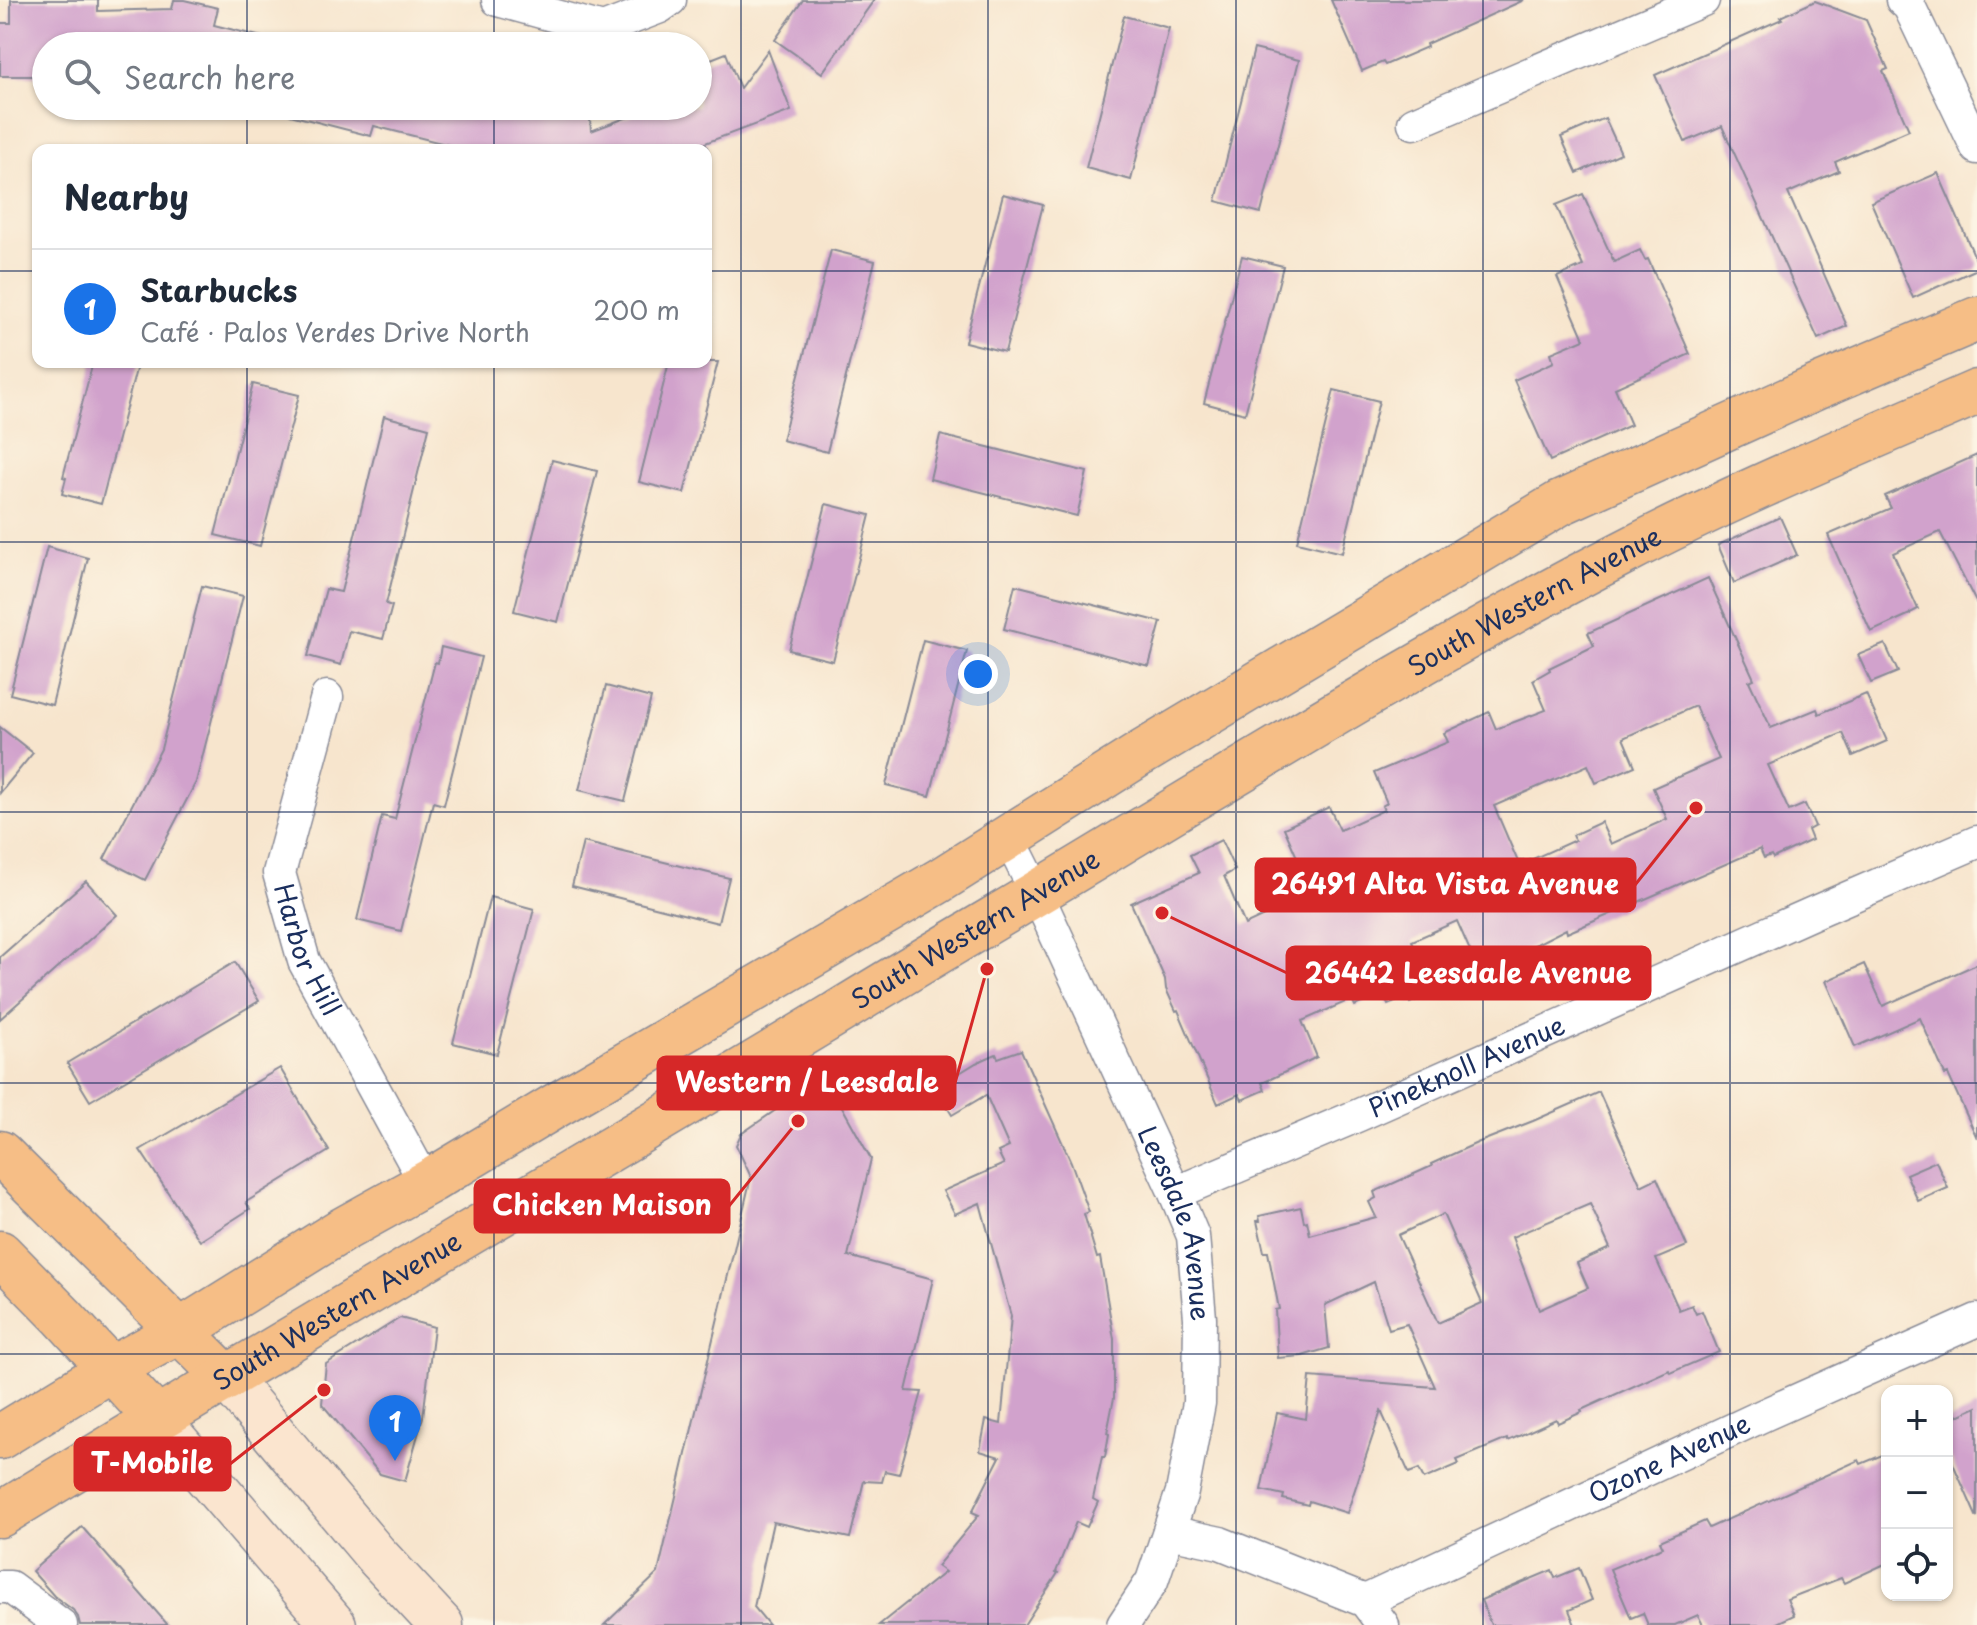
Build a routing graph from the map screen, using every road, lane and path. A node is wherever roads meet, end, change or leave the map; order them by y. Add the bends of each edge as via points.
1 (498, 0) edge
2 (670, 0) edge
3 (1703, 0) edge
4 (1902, 0) edge
5 (1414, 123) dead end
6 (1977, 148) edge
7 (1977, 319) edge
8 (1977, 392) edge
9 (327, 697) dead end
10 (1009, 838) junction
11 (1977, 842) edge
12 (1037, 894) junction
13 (0, 1153) edge
14 (426, 1184) junction
15 (1175, 1193) junction
16 (0, 1253) edge
17 (1977, 1320) edge
18 (180, 1331) junction
19 (111, 1369) junction
20 (227, 1378) junction
21 (157, 1419) junction
22 (0, 1437) edge
23 (0, 1515) edge
24 (1169, 1532) junction
25 (0, 1587) edge
26 (1374, 1613) edge
27 (61, 1625) edge
28 (334, 1625) edge
29 (441, 1625) edge
30 (1123, 1625) edge

1 - 2 street via 603,29
3 - 5 street
4 - 6 street
7 - 10 main road via 1560,503
8 - 12 main road, South Western Avenue via 1777,479 1526,604
9 - 14 street, Harbor Hill via 279,873 304,961
10 - 12 street, Leesdale Avenue
10 - 14 main road
11 - 15 street, Pineknoll Avenue
12 - 15 street, Leesdale Avenue
12 - 20 main road, South Western Avenue
13 - 18 main road
14 - 18 main road
15 - 24 street, Leesdale Avenue via 1193,1236 1200,1318 1199,1403
16 - 19 main road
17 - 26 street, Ozone Avenue via 1766,1414
18 - 19 main road
18 - 20 main road
19 - 21 main road
19 - 22 main road
20 - 21 main road, South Western Avenue
20 - 29 main road
21 - 23 main road, South Western Avenue
21 - 28 main road
24 - 26 street via 1220,1543
24 - 30 street, Leesdale Avenue via 1152,1581
25 - 27 street via 10,1587

